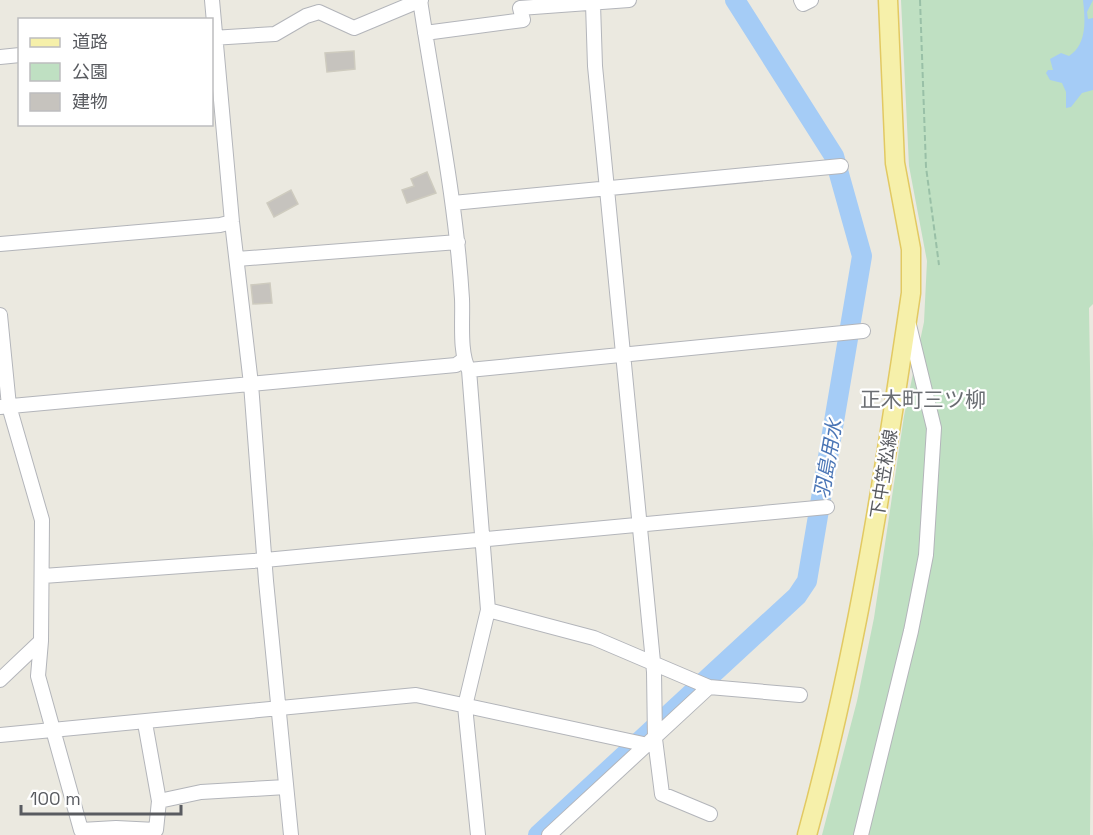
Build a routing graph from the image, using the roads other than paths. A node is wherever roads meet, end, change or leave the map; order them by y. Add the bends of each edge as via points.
1 (212, 0) edge
2 (420, 0) edge
3 (629, 0) edge
4 (801, 0) edge
5 (811, 0) edge
6 (888, 0) edge
7 (518, 4) edge
8 (593, 4) junction
9 (212, 18) edge
10 (425, 33) junction
11 (213, 38) edge
12 (18, 56) edge
13 (0, 57) edge
14 (842, 166) dead end
15 (607, 187) junction
16 (453, 203) junction
17 (232, 222) junction
18 (458, 242) junction
19 (0, 243) edge
20 (237, 259) junction
21 (0, 315) edge
22 (907, 318) junction
23 (863, 331) dead end
24 (624, 356) junction
25 (466, 365) junction
26 (251, 384) junction
27 (4, 407) edge
28 (827, 507) dead end
29 (641, 525) junction
30 (482, 538) junction
31 (265, 560) junction
32 (43, 576) junction
33 (488, 610) junction
34 (41, 641) junction
35 (653, 662) junction
36 (0, 680) edge
37 (709, 687) junction
38 (800, 695) dead end
39 (465, 706) junction
40 (277, 707) junction
41 (145, 723) junction
42 (54, 731) junction
43 (0, 735) edge
44 (648, 742) junction
45 (286, 787) junction
46 (159, 801) junction
47 (710, 814) dead end
48 (291, 835) edge
49 (478, 835) edge
50 (549, 835) edge
51 (807, 835) edge
52 (861, 835) edge

1 - 9 street
2 - 10 street
2 - 11 street via 354,28 319,12 274,34
3 - 8 street
4 - 5 street via 803,4
6 - 22 main road, 下中笠松線 via 895,163 911,249
7 - 8 street
7 - 10 street via 523,20
8 - 15 street
10 - 16 street
11 - 17 street
12 - 13 street
14 - 15 street
15 - 16 street
15 - 24 street
16 - 18 street
17 - 19 street
17 - 20 street
18 - 20 street
18 - 25 street
20 - 26 street
21 - 27 street
22 - 51 main road, 下中笠松線 via 870,557 847,676
22 - 52 street via 934,428 926,555
23 - 24 street
24 - 25 street
24 - 29 street
25 - 26 street
25 - 30 street
26 - 27 street
26 - 31 street
27 - 32 street via 42,520
28 - 29 street
29 - 30 street
29 - 35 street
30 - 31 street
30 - 33 street
31 - 32 street
31 - 40 street
32 - 34 street
33 - 35 street via 594,638
33 - 39 street
34 - 36 street
34 - 42 street via 38,676
35 - 37 street
35 - 44 street via 654,719
37 - 38 street
37 - 44 street
39 - 40 street via 416,695 324,706
39 - 44 street
39 - 49 street
40 - 41 street
40 - 45 street
41 - 42 street
41 - 46 street
42 - 43 street
42 - 46 street via 81,830 156,830
44 - 47 street via 662,794
44 - 50 street
45 - 46 street via 201,792
45 - 48 street

